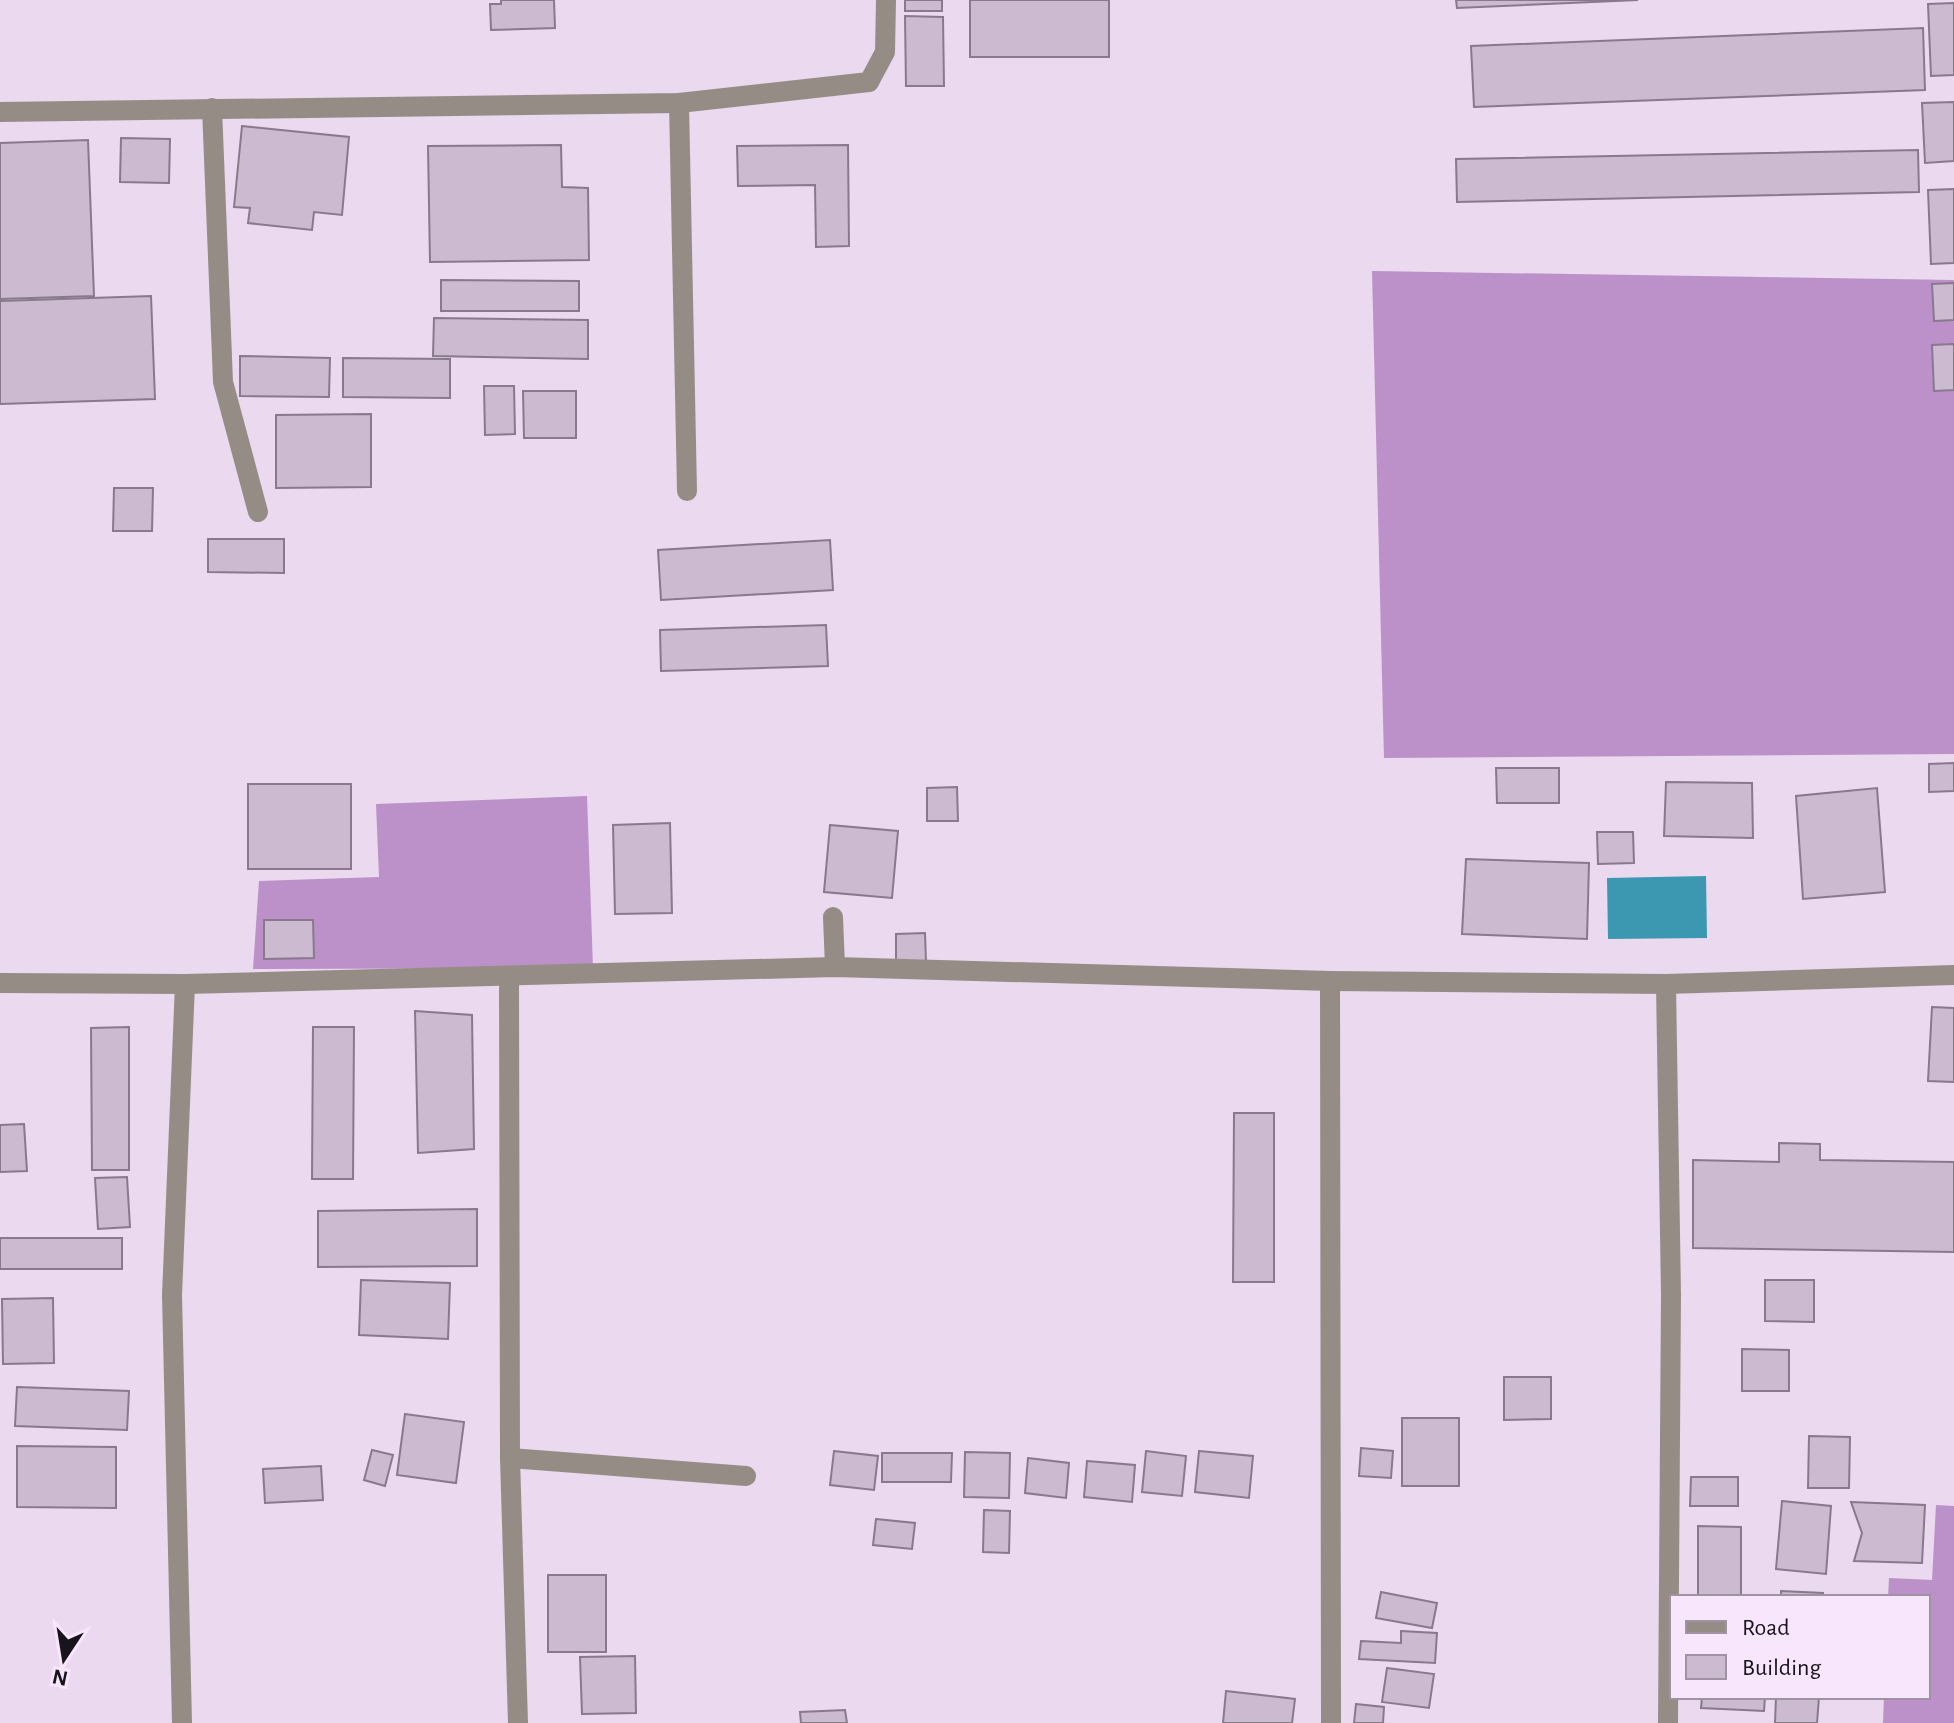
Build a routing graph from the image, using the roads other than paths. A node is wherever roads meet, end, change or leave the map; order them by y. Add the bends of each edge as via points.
1 (886, 0) edge
2 (679, 103) junction
3 (212, 108) junction
4 (0, 112) edge
5 (687, 491) dead end
6 (258, 512) dead end
7 (833, 917) dead end
8 (835, 967) junction
9 (1954, 975) edge
10 (509, 978) junction
11 (1330, 981) junction
12 (0, 983) edge
13 (185, 984) junction
14 (1666, 984) junction
15 (510, 1458) junction
16 (746, 1476) dead end
17 (182, 1723) edge
18 (518, 1723) edge
19 (1331, 1723) edge
20 (1668, 1723) edge

1 - 2 street via 885,52 869,82
2 - 3 street
2 - 5 street
3 - 4 street
3 - 6 street via 223,382
7 - 8 street
8 - 10 street
8 - 11 street
9 - 14 street
10 - 13 street
10 - 15 street
11 - 14 street
11 - 19 street
12 - 13 street
13 - 17 street via 172,1295
14 - 20 street via 1671,1295
15 - 16 street
15 - 18 street

